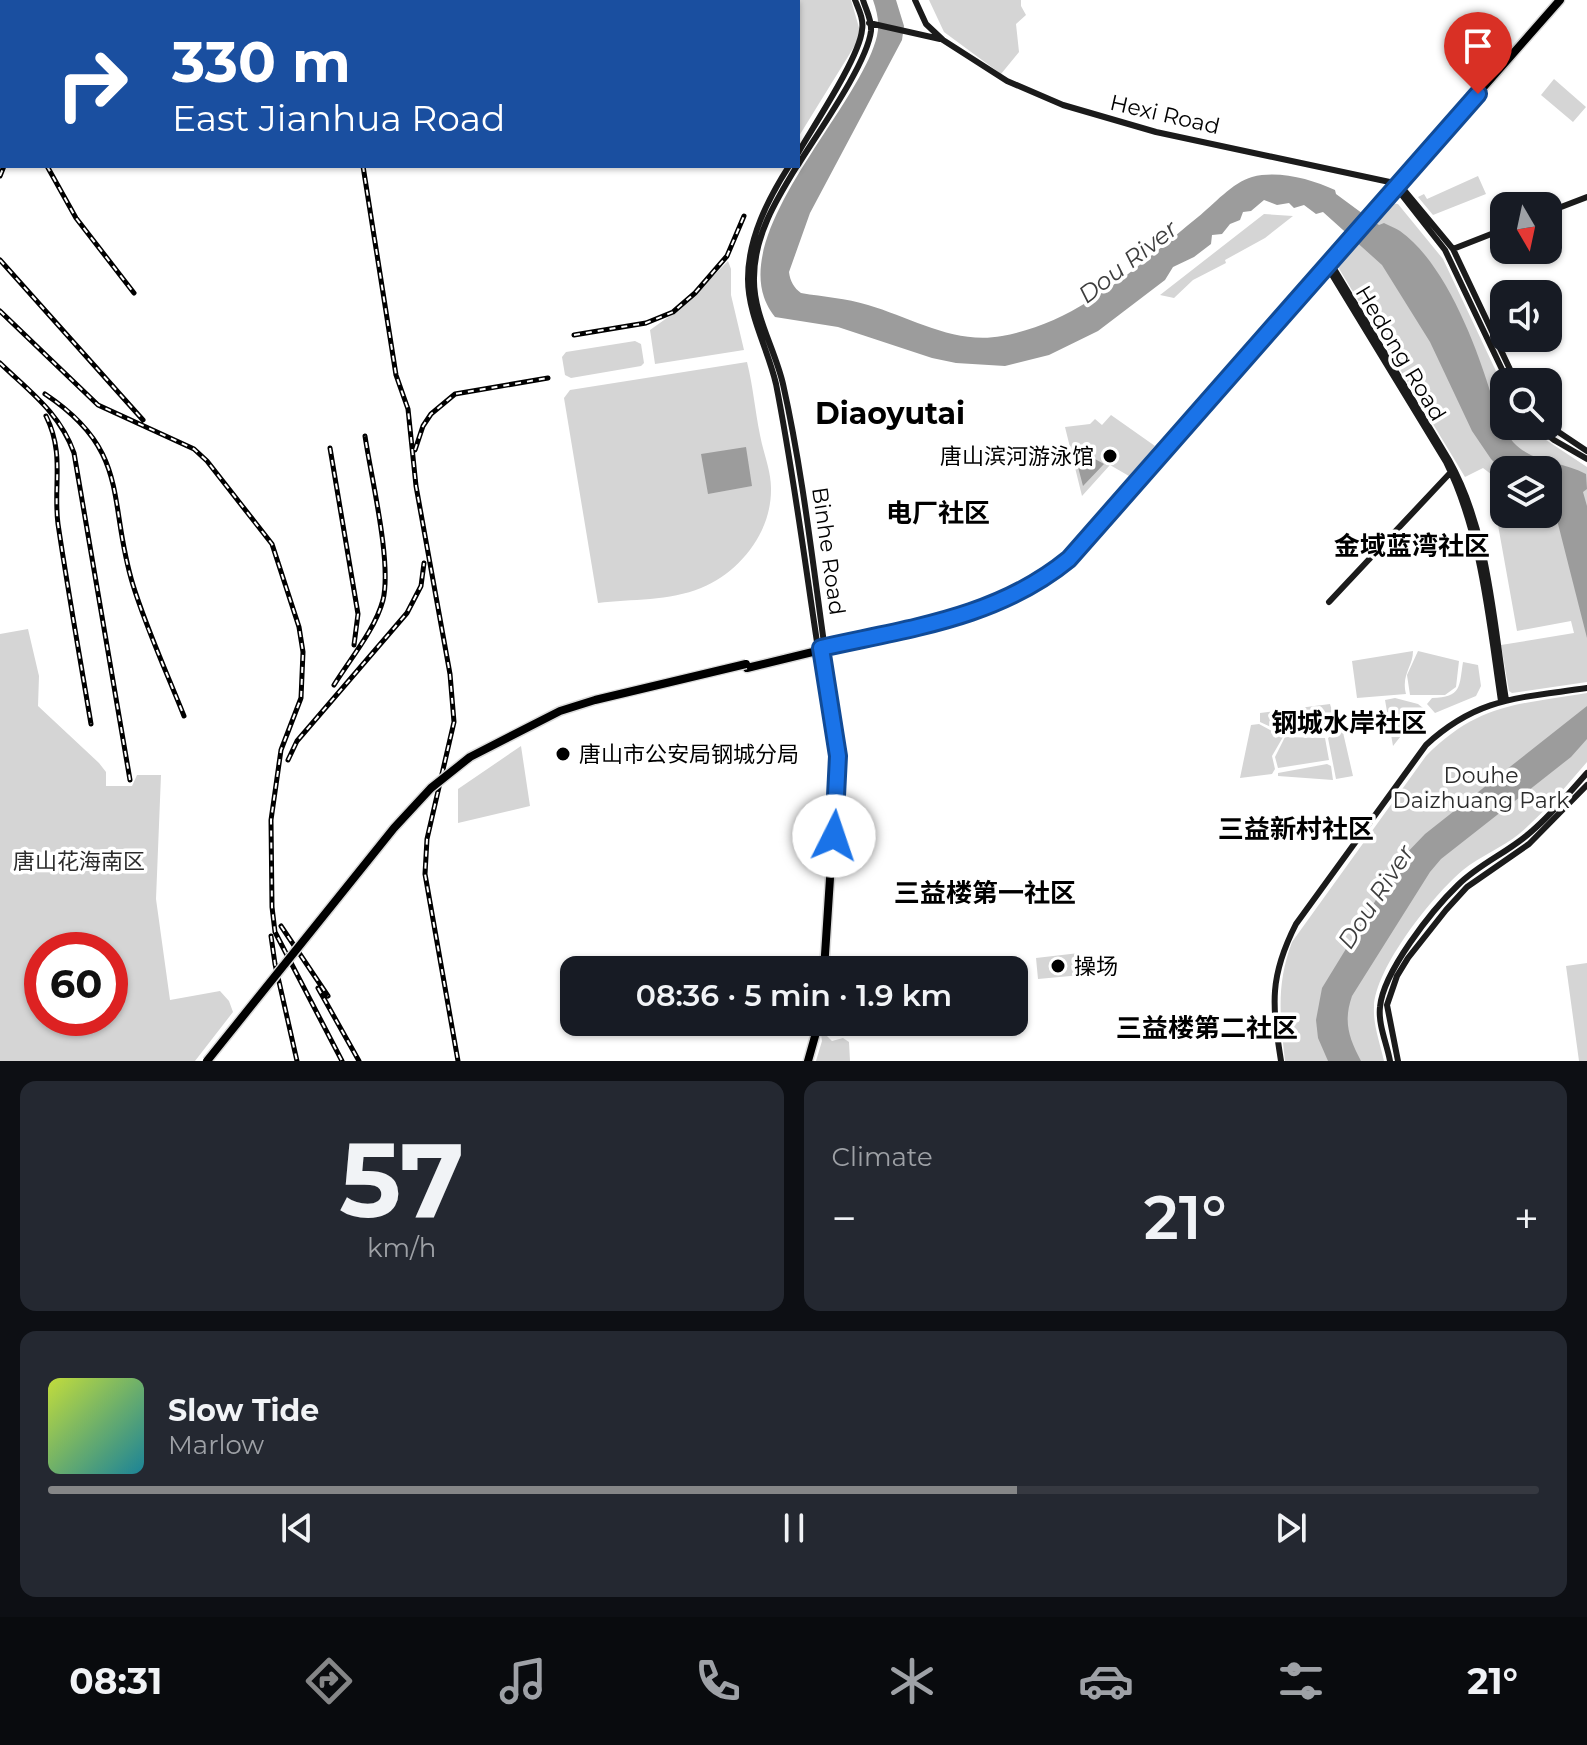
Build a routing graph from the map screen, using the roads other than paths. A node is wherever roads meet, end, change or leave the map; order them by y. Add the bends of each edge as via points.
1 (855, 0) edge
2 (863, 0) edge
3 (918, 0) edge
4 (1558, 0) edge
5 (870, 23) junction
6 (943, 40) junction
7 (800, 149) edge
8 (800, 163) edge
9 (788, 168) edge
10 (797, 168) edge
11 (1396, 185) junction
12 (1587, 197) edge
13 (1562, 207) edge
14 (1490, 234) edge
15 (1453, 249) junction
16 (1327, 263) junction
17 (1501, 368) edge
18 (1509, 368) edge
19 (1562, 434) edge
20 (1554, 440) edge
21 (1587, 451) edge
22 (1587, 459) edge
23 (1451, 472) junction
24 (1329, 602) dead end
25 (821, 645) junction
26 (1587, 688) edge
27 (1503, 700) junction
28 (1587, 773) edge
29 (1587, 785) edge
30 (1416, 942) junction
31 (825, 956) edge
32 (815, 1036) edge
33 (1280, 1060) edge
34 (210, 1061) edge
35 (808, 1061) edge
36 (1390, 1061) edge
37 (1398, 1061) edge

1 - 5 main road
2 - 5 main road
3 - 6 main road, Hexi Road via 926,24
4 - 11 main road
5 - 6 main road
5 - 7 main road
5 - 8 main road, Binhe Road via 868,43 853,74
6 - 11 main road, Hexi Road via 1022,89 1087,113
9 - 25 main road, Binhe Road via 751,248 749,297 775,379
10 - 25 main road, Binhe Road via 765,224 754,279 783,386
11 - 15 main road
11 - 16 main road
11 - 17 main road via 1445,250
12 - 13 main road
14 - 15 main road
15 - 18 main road
16 - 23 main road, Hedong Road
16 - 25 main road via 1094,533 1055,570 1011,598 973,612
16 - 27 main road, Hedong Road via 1462,487 1484,564
19 - 21 main road
20 - 22 main road
23 - 24 main road
23 - 27 main road, Hedong Road via 1473,538
25 - 31 main road via 838,756
25 - 34 main road, bridge via 597,704 471,761 395,832
26 - 27 main road
27 - 33 main road via 1468,713 1426,745 1296,924 1273,989
28 - 30 main road via 1526,837 1458,884
29 - 30 main road via 1529,844 1467,887
30 - 36 main road via 1393,968 1381,998
30 - 37 main road via 1387,1005
32 - 35 main road

